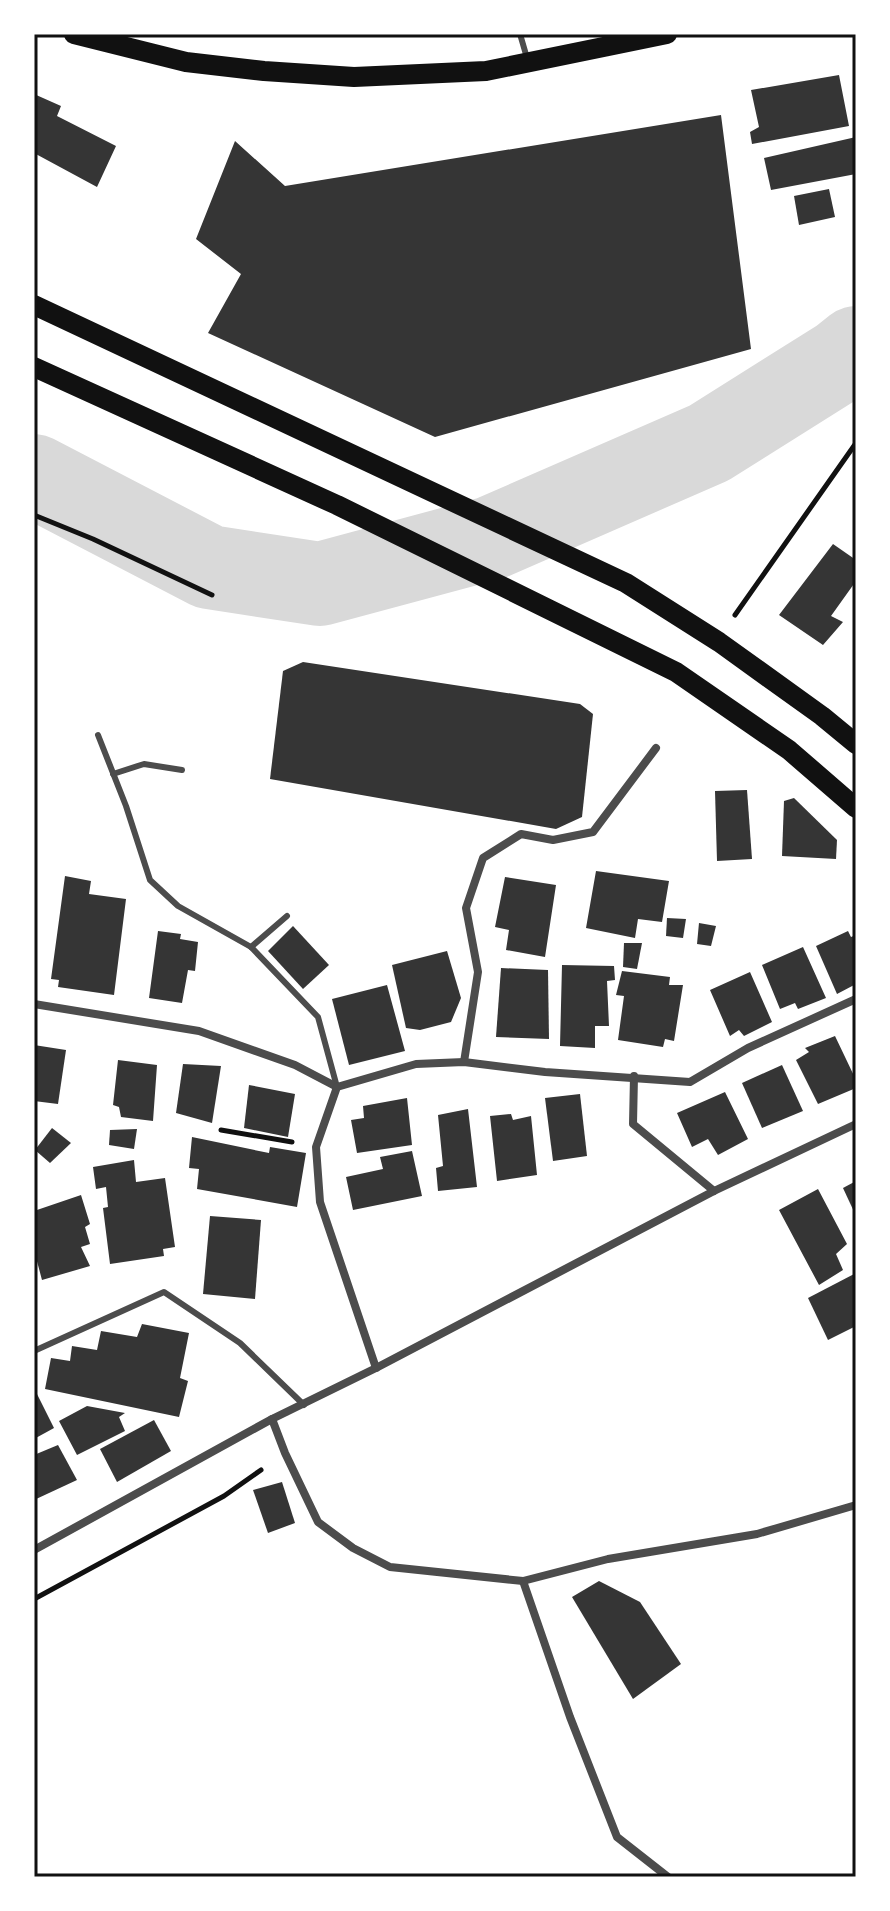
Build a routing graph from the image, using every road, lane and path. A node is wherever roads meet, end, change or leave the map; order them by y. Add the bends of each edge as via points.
1 (74, 34) edge
2 (520, 34) edge
3 (667, 34) edge
4 (528, 62) junction
5 (34, 305) edge
6 (34, 367) edge
7 (856, 443) edge
8 (34, 515) edge
9 (212, 595) dead end
10 (734, 616) dead end
11 (98, 735) dead end
12 (856, 744) edge
13 (656, 748) dead end
14 (182, 770) dead end
15 (113, 774) junction
16 (856, 808) edge
17 (287, 916) dead end
18 (251, 947) junction
19 (856, 999) edge
20 (34, 1004) edge
21 (464, 1062) junction
22 (634, 1076) junction
23 (337, 1087) junction
24 (856, 1124) edge
25 (221, 1130) dead end
26 (316, 1147) junction
27 (714, 1191) junction
28 (34, 1351) edge
29 (376, 1368) junction
30 (304, 1405) junction
31 (272, 1419) junction
32 (285, 1453) junction
33 (856, 1505) edge
34 (34, 1550) edge
35 (523, 1581) junction
36 (36, 1598) edge
37 (668, 1877) edge

1 - 4 main road via 186,62 354,77 486,71
2 - 4 lane
3 - 4 main road
5 - 12 main road via 626,583 719,642
6 - 16 main road via 337,505 676,672 789,750
7 - 10 path
8 - 9 path
11 - 15 lane
13 - 21 street via 593,832 553,840 521,834 483,858 466,908 478,972
14 - 15 lane via 144,764
15 - 18 lane via 150,880 178,906
17 - 18 lane
18 - 23 lane via 318,1017
19 - 22 street via 748,1048 690,1082
20 - 23 street via 199,1031 295,1065
21 - 22 street
21 - 23 street via 416,1064
22 - 27 street via 633,1124
23 - 26 street
24 - 27 street
25 - 26 path
26 - 29 street via 320,1202
27 - 29 street
28 - 30 lane via 164,1292 240,1343
29 - 30 street
30 - 31 street
31 - 32 street
31 - 34 street
32 - 35 street via 318,1522 353,1548 390,1567
32 - 36 path via 224,1496
33 - 35 street via 757,1534 608,1559
35 - 37 street via 617,1837

